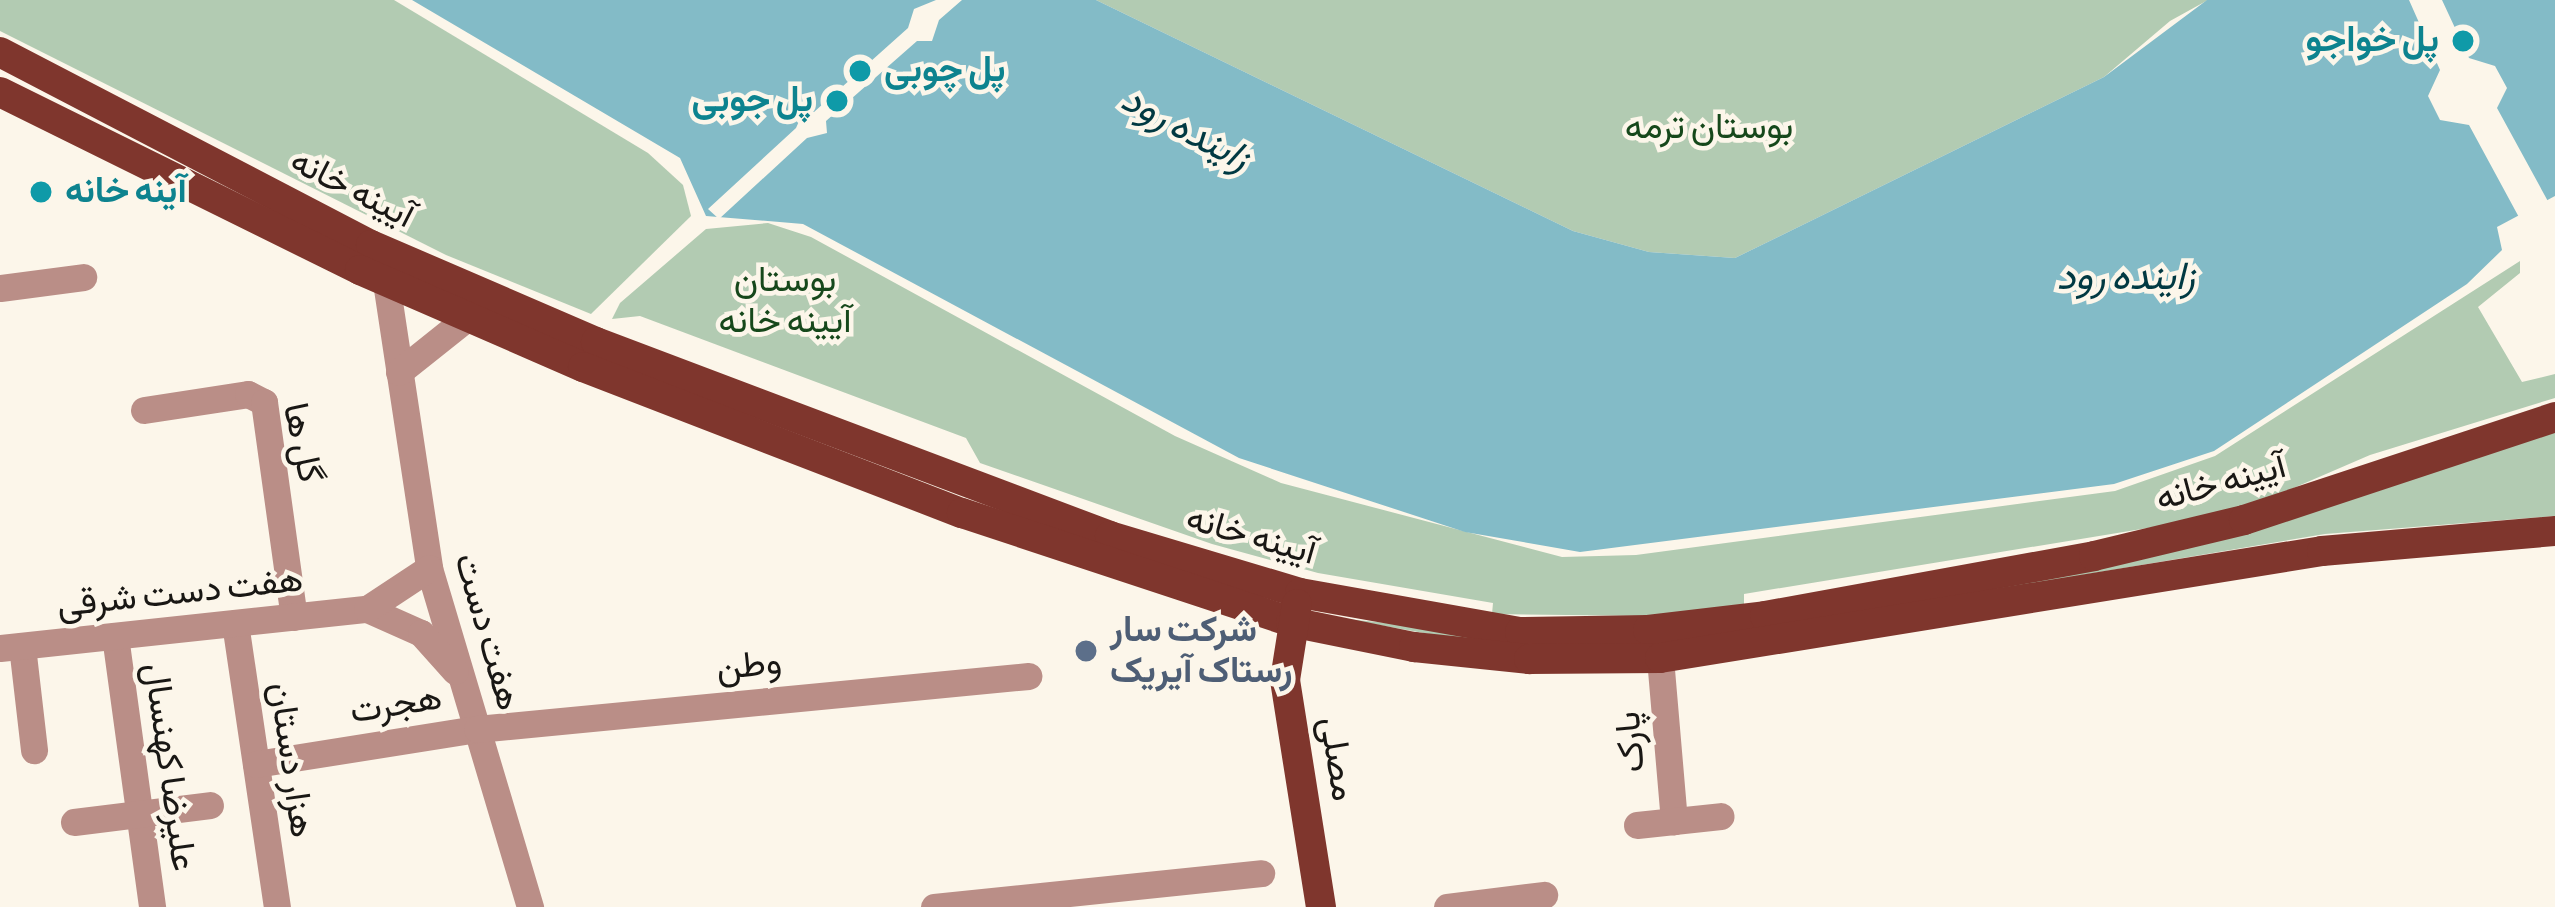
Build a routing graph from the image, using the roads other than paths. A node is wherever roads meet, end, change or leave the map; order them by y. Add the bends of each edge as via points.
1 (0, 52) edge
2 (0, 92) edge
3 (82, 277) dead end
4 (386, 282) junction
5 (0, 288) edge
6 (468, 317) junction
7 (399, 372) junction
8 (144, 410) dead end
9 (2555, 417) edge
10 (2555, 531) edge
11 (429, 568) junction
12 (1919, 603) junction
13 (1296, 608) junction
14 (367, 609) junction
15 (294, 617) junction
16 (235, 623) junction
17 (115, 636) junction
18 (11, 647) edge
19 (1660, 658) junction
20 (1028, 676) dead end
21 (462, 678) junction
22 (477, 729) junction
23 (34, 750) dead end
24 (256, 764) junction
25 (211, 805) dead end
26 (140, 814) junction
27 (1721, 816) dead end
28 (1675, 821) junction
29 (74, 822) dead end
30 (1637, 825) dead end
31 (1261, 873) dead end
32 (1544, 895) dead end
33 (531, 906) edge
34 (152, 907) edge
35 (277, 907) edge
36 (934, 907) edge
37 (1321, 907) edge
38 (1447, 907) edge

1 - 13 main road, آیینه خانه via 370,245 596,341
2 - 4 main road, آیینه خانه
3 - 5 street
4 - 6 main road, آیینه خانه
4 - 7 street, هفت دست
6 - 7 street
6 - 13 main road, آیینه خانه via 962,513
7 - 11 street, هفت دست
8 - 15 street, گل ها via 248,394 264,403
9 - 12 main road, آیینه خانه via 2244,520
10 - 12 main road, آیینه خانه via 2323,550
11 - 14 street
11 - 21 street, هفت دست
12 - 13 main road, آیینه خانه via 1648,630 1520,632
12 - 19 main road, آیینه خانه
13 - 19 main road, آیینه خانه via 1529,659
13 - 37 main road, مصلی via 1285,680
14 - 15 street, هفت دست شرقی
14 - 21 street via 421,634
15 - 16 street, هفت دست شرقی
16 - 17 street, هفت دست شرقی
16 - 24 street, هزار دستان
17 - 18 street, هفت دست شرقی
17 - 26 street, علیرضا کهنسال
18 - 23 street
19 - 28 street, پارک
20 - 22 street, وطن
21 - 22 street, هفت دست
22 - 24 street, هجرت
22 - 33 street, هفت دست
24 - 35 street, هزار دستان
25 - 26 street
26 - 29 street
26 - 34 street, علیرضا کهنسال
27 - 28 street, پارک
28 - 30 street, پارک
31 - 36 street
32 - 38 street

